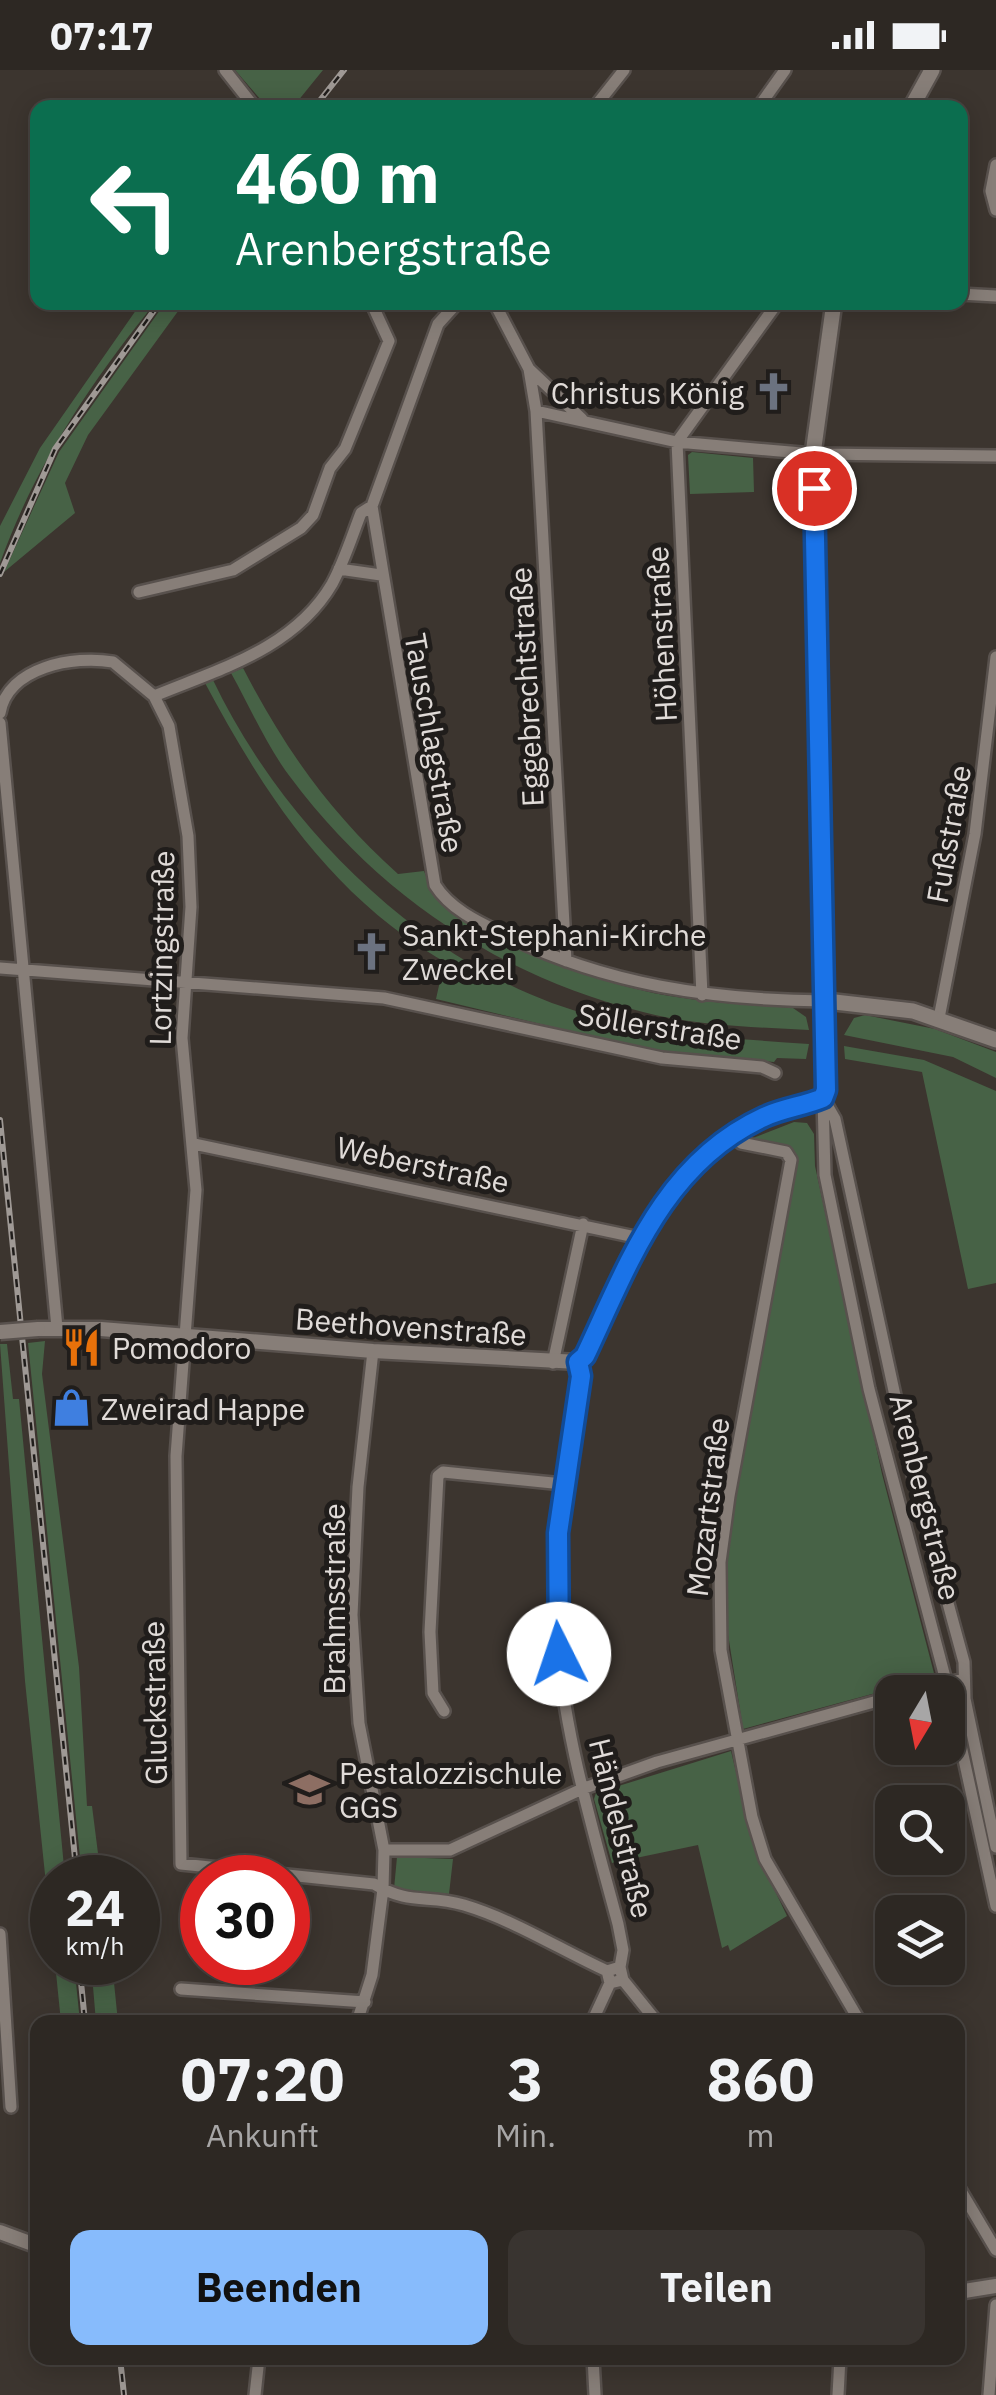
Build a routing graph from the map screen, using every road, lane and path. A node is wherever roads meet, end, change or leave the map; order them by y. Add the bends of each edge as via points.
1 (225, 70) edge
2 (624, 70) edge
3 (785, 70) edge
4 (932, 70) edge
5 (249, 100) edge
6 (600, 100) edge
7 (764, 100) edge
8 (915, 100) edge
9 (996, 165) edge
10 (996, 210) edge
11 (968, 294) edge
12 (996, 296) edge
13 (375, 310) edge
14 (451, 310) edge
15 (498, 310) edge
16 (772, 310) edge
17 (833, 310) edge
18 (529, 369) junction
19 (536, 411) junction
20 (586, 422) junction
21 (677, 442) junction
22 (814, 454) junction
23 (996, 456) edge
24 (372, 506) junction
25 (338, 569) junction
26 (381, 576) junction
27 (138, 592) dead end
28 (996, 658) edge
29 (154, 696) junction
30 (0, 713) edge
31 (0, 723) edge
32 (566, 961) junction
33 (0, 968) edge
34 (24, 968) junction
35 (185, 980) junction
36 (702, 995) junction
37 (826, 1001) junction
38 (940, 1011) junction
39 (996, 1040) edge
40 (775, 1073) dead end
41 (823, 1098) junction
42 (732, 1135) junction
43 (194, 1144) junction
44 (583, 1224) junction
45 (640, 1238) junction
46 (58, 1328) junction
47 (0, 1332) edge
48 (186, 1337) junction
49 (373, 1351) junction
50 (578, 1362) junction
51 (553, 1363) junction
52 (563, 1484) junction
53 (944, 1675) edge
54 (964, 1675) edge
55 (965, 1684) edge
56 (875, 1703) edge
57 (444, 1711) dead end
58 (736, 1740) junction
59 (964, 1765) edge
60 (582, 1789) junction
61 (996, 1847) edge
62 (384, 1850) junction
63 (383, 1889) junction
64 (996, 1906) edge
65 (0, 1934) edge
66 (615, 1975) junction
67 (181, 1989) dead end
68 (364, 2002) junction
69 (359, 2015) edge
70 (595, 2015) edge
71 (651, 2015) edge
72 (856, 2015) edge
73 (11, 2106) dead end
74 (965, 2198) edge
75 (0, 2232) edge
76 (30, 2243) edge
77 (996, 2250) edge
78 (996, 2286) edge
79 (965, 2291) edge
80 (996, 2305) edge
81 (258, 2365) edge
82 (593, 2365) edge
83 (840, 2365) edge
84 (255, 2395) edge
85 (595, 2395) edge
86 (838, 2395) edge
87 (988, 2395) edge

1 - 5 street
2 - 6 street
3 - 7 street
4 - 8 main road
9 - 10 street
11 - 12 street
13 - 27 street via 389,341 312,515 232,570
14 - 24 street, Tauschlagstraße via 438,324
15 - 18 street
16 - 21 street
17 - 22 main road
18 - 19 street, Eggebrechtstraße
18 - 20 street
19 - 20 street
19 - 32 street, Eggebrechtstraße
20 - 21 street
21 - 22 street
21 - 36 street, Höhenstraße
22 - 23 street
22 - 37 main road
24 - 25 street, Tauschlagstraße via 362,512
24 - 26 street, Tauschlagstraße
25 - 26 street
25 - 29 street, Tauschlagstraße via 300,626
26 - 32 street, Tauschlagstraße via 435,885 484,925
28 - 38 street, Fußstraße via 975,834
29 - 30 street, Lortzingstraße via 121,666 102,660 21,676
29 - 35 street, Lortzingstraße via 169,726 188,836
31 - 34 street
32 - 36 street, Tauschlagstraße via 613,978
33 - 34 street, Söllerstraße
34 - 35 street, Söllerstraße
34 - 46 street
35 - 40 street, Söllerstraße via 384,998 662,1058
35 - 43 street, Lortzingstraße via 182,1038
36 - 37 street, Tauschlagstraße
37 - 38 main road
37 - 41 street, Arenbergstraße
38 - 39 main road
41 - 42 street, Händelstraße
41 - 53 street, Arenbergstraße via 825,1175 866,1373
41 - 54 street, Arenbergstraße via 835,1119
42 - 45 street, Händelstraße via 680,1178
42 - 58 street, Mozartstraße via 786,1152 791,1160 720,1562 721,1650
43 - 44 street, Weberstraße
43 - 48 street, Lortzingstraße
44 - 45 street, Weberstraße
44 - 51 street
45 - 50 street, Händelstraße
46 - 47 street, Beethovenstraße, bridge
46 - 48 street, Beethovenstraße
48 - 49 street, Beethovenstraße
48 - 63 street, Gluckstraße via 176,1456 181,1864
49 - 51 street, Beethovenstraße
49 - 62 street, Brahmsstraße via 352,1615 359,1724
50 - 51 street, Beethovenstraße
50 - 52 street, Händelstraße
52 - 57 street via 438,1476 430,1632 433,1692
52 - 60 street, Händelstraße via 556,1627
55 - 61 street, Arenbergstraße
56 - 58 street
58 - 60 street
58 - 72 street, Mozartstraße via 765,1859
59 - 64 street, Arenbergstraße
60 - 62 street via 450,1850
60 - 66 street, Händelstraße via 623,1950
62 - 63 street, Brahmsstraße
63 - 66 street via 390,1897 461,1904
63 - 68 street, Brahmsstraße
65 - 73 street
66 - 70 street, Händelstraße
66 - 71 street
67 - 68 street
68 - 69 street, Brahmsstraße
74 - 77 street
75 - 76 street
78 - 79 street
80 - 87 street
81 - 84 street
82 - 85 street
83 - 86 street

